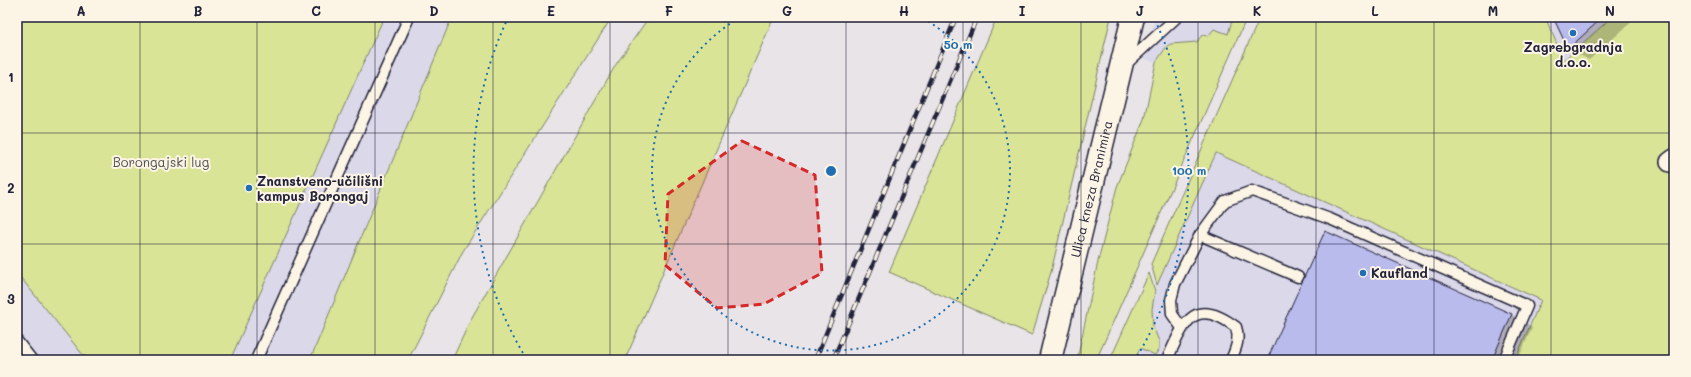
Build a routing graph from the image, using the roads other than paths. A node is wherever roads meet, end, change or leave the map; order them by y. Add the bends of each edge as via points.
1 (409, 17) edge
2 (1133, 17) edge
3 (1177, 17) edge
4 (1120, 69) junction
5 (1200, 235) junction
6 (1298, 277) dead end
7 (1182, 328) junction
8 (17, 341) edge
9 (32, 360) edge
10 (256, 360) edge
11 (1050, 360) edge
12 (1167, 360) edge
13 (1231, 360) edge
14 (1504, 360) edge

1 - 10 lane
2 - 4 main road, Ulica kneza Branimira
3 - 4 lane
4 - 11 main road, Ulica kneza Branimira
5 - 6 lane
5 - 7 lane via 1175,284 1171,300 1172,314
5 - 14 lane via 1225,201 1252,191 1330,219 1528,306
7 - 12 lane
7 - 13 lane via 1197,314 1205,312 1229,322 1236,327 1239,336
8 - 9 lane

